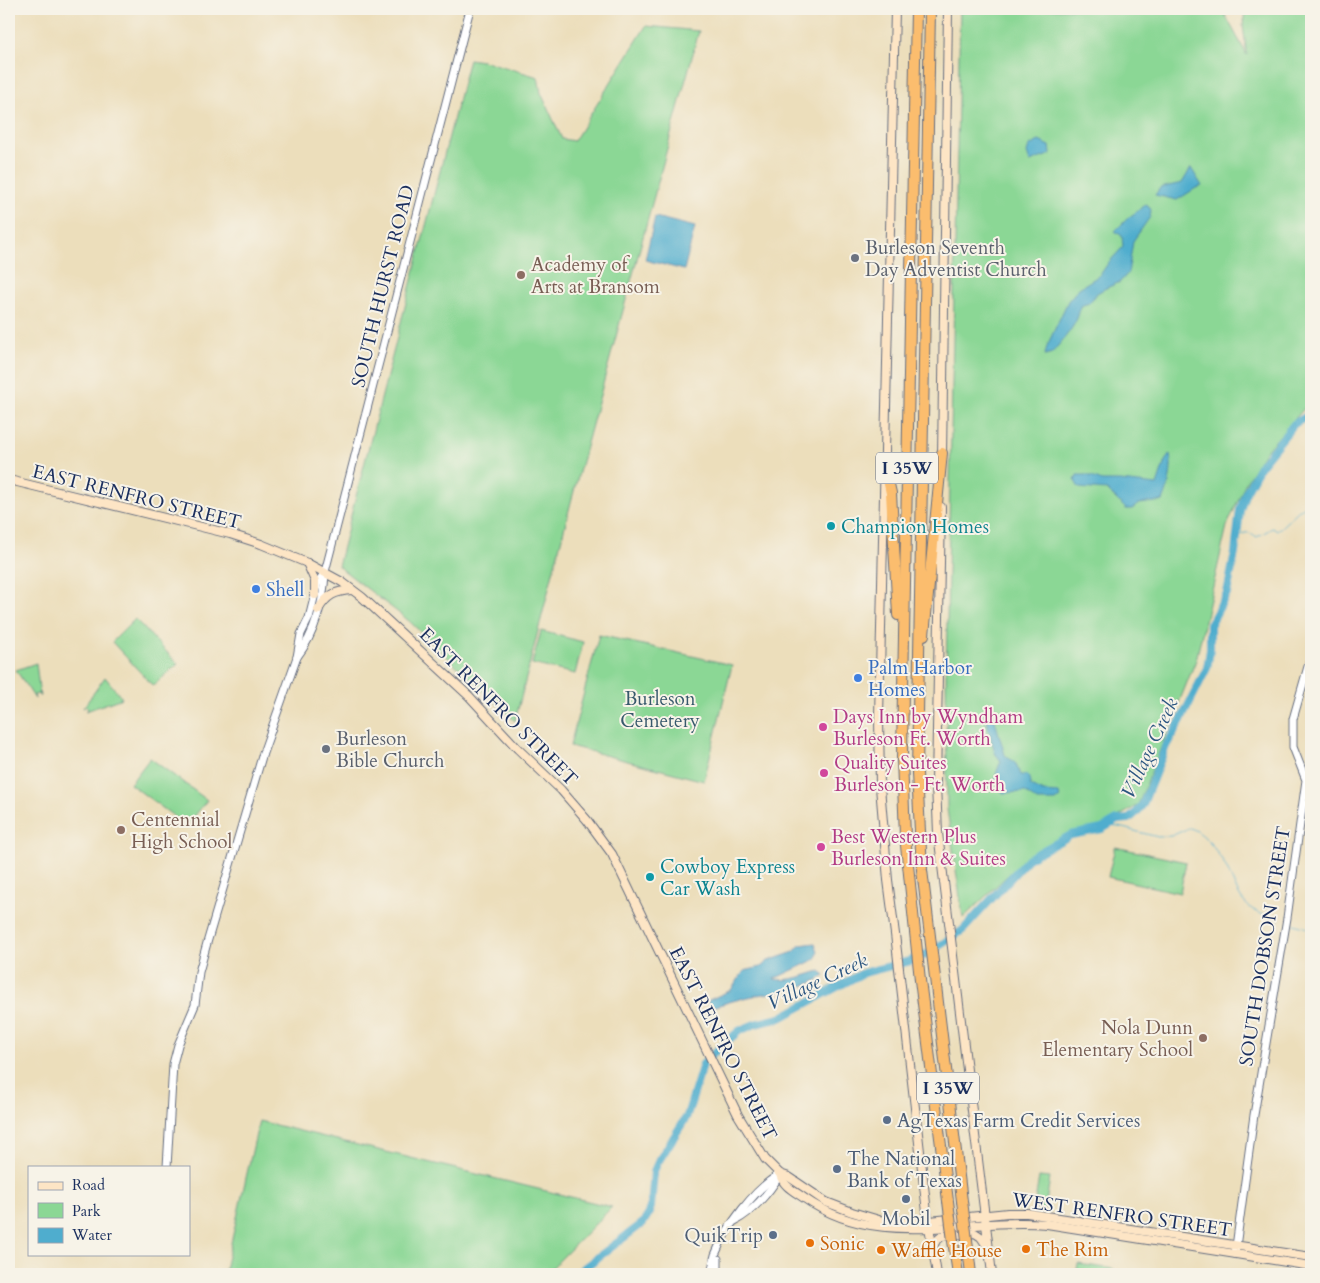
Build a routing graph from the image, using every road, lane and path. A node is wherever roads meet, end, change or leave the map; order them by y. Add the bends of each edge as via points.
1 (470, 9) edge
2 (894, 9) edge
3 (916, 9) edge
4 (930, 9) edge
5 (948, 9) edge
6 (942, 452) junction
7 (886, 467) junction
8 (9, 480) edge
9 (307, 563) junction
10 (325, 572) junction
11 (352, 590) junction
12 (315, 595) junction
13 (318, 610) junction
14 (1311, 656) edge
15 (297, 657) junction
16 (903, 688) junction
17 (917, 693) junction
18 (167, 1166) edge
19 (780, 1174) junction
20 (840, 1218) junction
21 (985, 1219) junction
22 (879, 1220) junction
23 (929, 1225) junction
24 (720, 1246) junction
25 (933, 1248) junction
26 (989, 1250) junction
27 (1236, 1250) junction
28 (1311, 1257) edge
29 (1311, 1266) edge
30 (712, 1274) edge
31 (718, 1274) edge
32 (937, 1274) edge
33 (956, 1274) edge
34 (971, 1274) edge
35 (992, 1274) edge

1 - 10 street, SOUTH HURST ROAD
2 - 7 main road
3 - 16 highway, I 35W
4 - 17 highway, I 35W
5 - 6 main road
6 - 17 highway
6 - 21 main road via 936,784 938,833
7 - 16 highway via 891,493
7 - 23 main road via 880,787
8 - 9 main road, EAST RENFRO STREET via 230,534
9 - 10 main road, EAST RENFRO STREET
9 - 12 main road via 315,581
10 - 11 main road, EAST RENFRO STREET
10 - 12 street, SOUTH HURST ROAD
10 - 13 street, SOUTH HURST ROAD
11 - 13 main road via 331,594
11 - 19 main road, EAST RENFRO STREET via 469,696 561,790 612,854 752,1140 765,1160
12 - 15 street, SOUTH HURST ROAD via 301,634
13 - 15 street, SOUTH HURST ROAD via 311,632
14 - 27 street, SOUTH DOBSON STREET via 1293,719 1293,747 1306,780
15 - 18 street, SOUTH HURST ROAD via 263,752 199,972 195,1004 173,1064
16 - 33 highway, I 35W, bridge via 905,836
17 - 34 highway, I 35W, bridge via 922,870
19 - 20 main road, EAST RENFRO STREET via 787,1186
19 - 22 main road, EAST RENFRO STREET via 826,1202
19 - 24 street via 768,1181 740,1211
20 - 22 main road via 844,1214 874,1222
20 - 23 main road, EAST RENFRO STREET via 903,1229
21 - 23 main road, WEST RENFRO STREET
21 - 26 main road
21 - 27 main road, WEST RENFRO STREET via 1008,1212 1027,1213
22 - 23 main road, EAST RENFRO STREET
23 - 25 main road
24 - 30 street via 714,1257
24 - 31 street
25 - 26 main road via 942,1236 975,1233 981,1236
25 - 32 main road
26 - 35 main road
27 - 28 main road, WEST RENFRO STREET
27 - 29 main road

